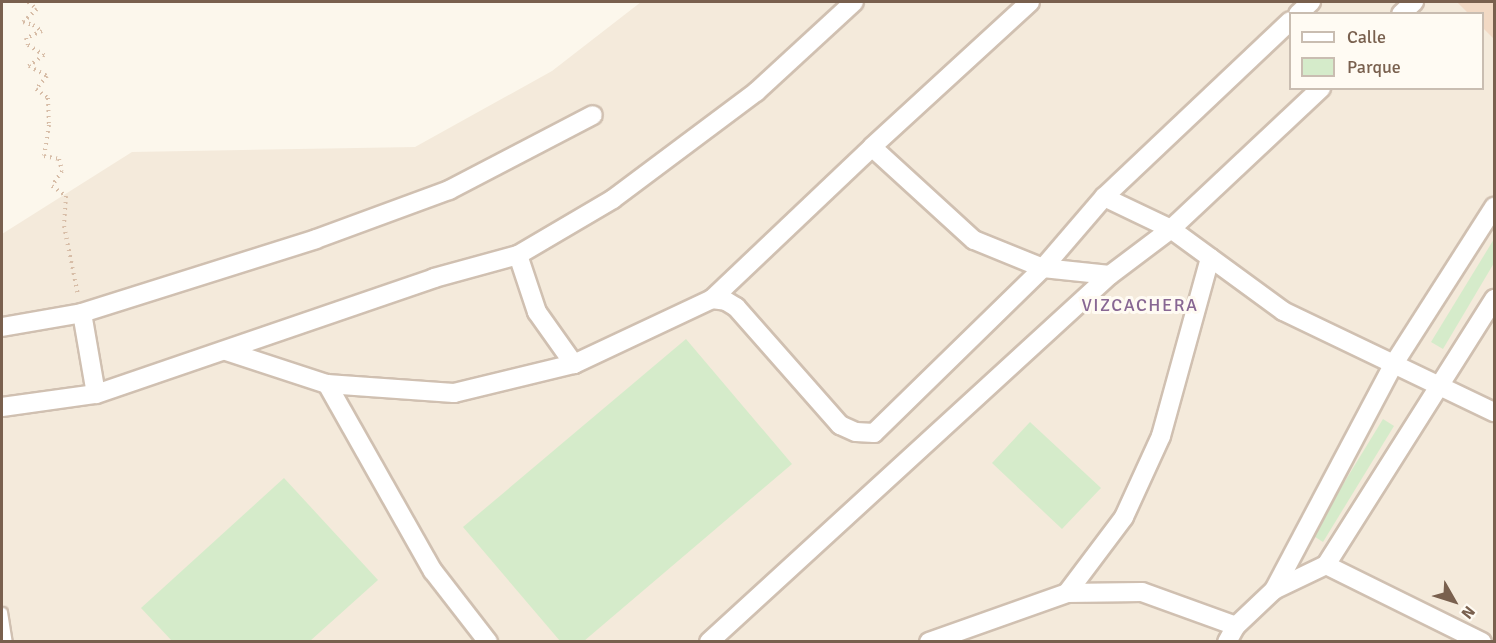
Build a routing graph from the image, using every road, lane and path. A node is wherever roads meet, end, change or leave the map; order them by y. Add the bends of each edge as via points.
1 (28, 2) edge
2 (854, 2) edge
3 (1030, 2) edge
4 (1289, 22) edge
5 (1319, 90) edge
6 (593, 115) dead end
7 (872, 147) junction
8 (1104, 197) junction
9 (1494, 207) edge
10 (1171, 229) junction
11 (518, 255) junction
12 (1210, 258) junction
13 (1043, 268) junction
14 (1110, 275) junction
15 (1494, 298) edge
16 (712, 299) junction
17 (82, 313) junction
18 (2, 327) edge
19 (226, 351) junction
20 (574, 364) junction
21 (1393, 365) junction
22 (327, 384) junction
23 (1439, 386) junction
24 (96, 393) junction
25 (2, 407) edge
26 (1494, 412) edge
27 (1326, 565) junction
28 (1274, 590) junction
29 (1067, 593) junction
30 (2, 612) edge
31 (1231, 634) edge
32 (7, 642) edge
33 (488, 642) edge
34 (709, 642) edge
35 (928, 642) edge
36 (1482, 642) edge

1 - 17 path via 37,9 23,22 42,31 26,38 28,45 44,55 29,66 47,76 36,89 48,98 44,156 59,159 62,171 52,186 66,196 64,226
2 - 11 street via 746,99 613,199
3 - 7 street
4 - 8 street
5 - 10 street
6 - 17 street via 449,190 316,239
7 - 13 street via 974,240
7 - 16 street
8 - 10 street
8 - 13 street
9 - 21 street
10 - 12 street
10 - 14 street
11 - 19 street via 434,278
11 - 20 street via 537,312
12 - 21 street via 1283,311
12 - 29 street via 1161,436 1124,517
13 - 14 street
13 - 16 street via 874,433 856,432 840,424 736,307
14 - 34 street
15 - 23 street
16 - 20 street
17 - 18 street
17 - 24 street
19 - 22 street
19 - 24 street
20 - 22 street via 454,393
21 - 23 street
21 - 28 street
22 - 33 street via 433,571
23 - 26 street
23 - 27 street
24 - 25 street
27 - 28 street
27 - 36 street
28 - 31 street
29 - 31 street via 1142,592
29 - 35 street
30 - 32 lane

